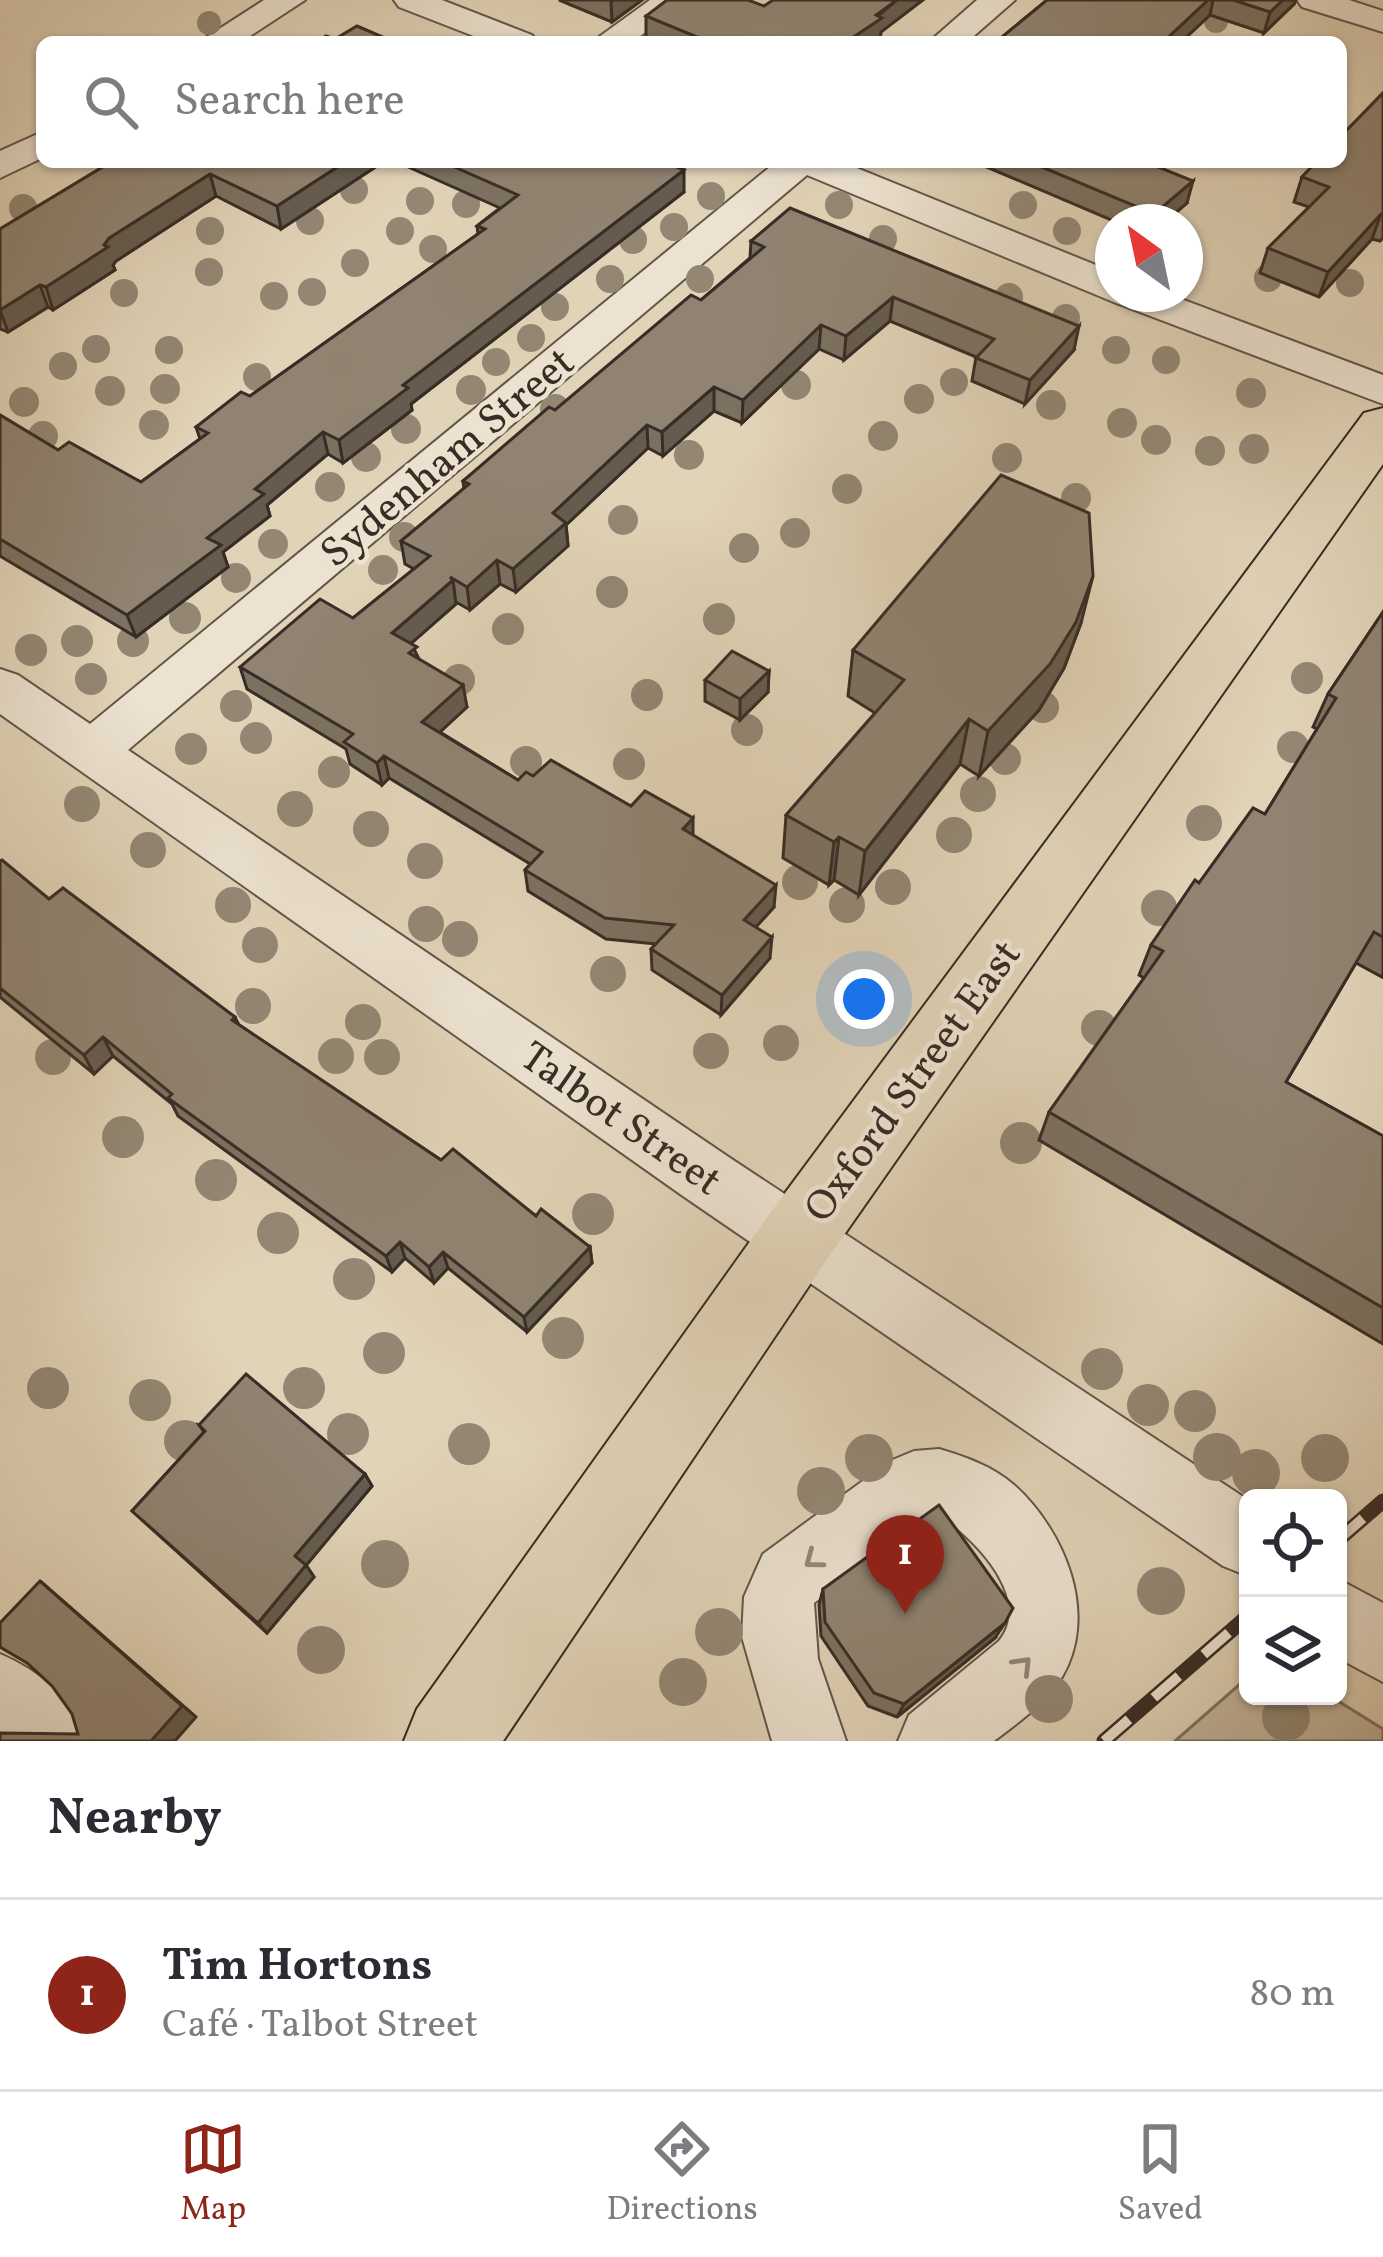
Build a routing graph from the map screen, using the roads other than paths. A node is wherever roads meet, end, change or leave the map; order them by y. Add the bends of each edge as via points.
1 (288, 0) edge
2 (411, 0) edge
3 (673, 0) edge
4 (998, 0) edge
5 (1314, 0) edge
6 (1383, 22) edge
7 (226, 36) edge
8 (504, 36) edge
9 (618, 36) edge
10 (953, 36) edge
11 (36, 146) edge
12 (0, 167) edge
13 (792, 168) edge
14 (824, 168) edge
15 (1095, 280) edge
16 (1177, 312) edge
17 (1383, 390) edge
18 (1383, 425) edge
19 (0, 688) edge
20 (94, 750) junction
21 (798, 1238) junction
22 (1239, 1535) edge
23 (1347, 1621) edge
24 (1383, 1646) edge
25 (0, 1690) edge
26 (55, 1741) edge
27 (448, 1741) edge
28 (809, 1741) edge
29 (934, 1741) edge

1 - 7 street
2 - 8 street
3 - 9 street
4 - 10 street
5 - 6 street
11 - 12 street
13 - 20 street, Sydenham Street
14 - 15 street
16 - 17 street
18 - 21 main road, Oxford Street East
19 - 20 street, Talbot Street
20 - 21 street, Talbot Street
21 - 22 street, Talbot Street
21 - 27 main road, Oxford Street East
23 - 24 street
25 - 26 street
29 -> 28 street via 1032,1660 1045,1615 1034,1573 997,1517 947,1480 914,1485 779,1591 777,1632

